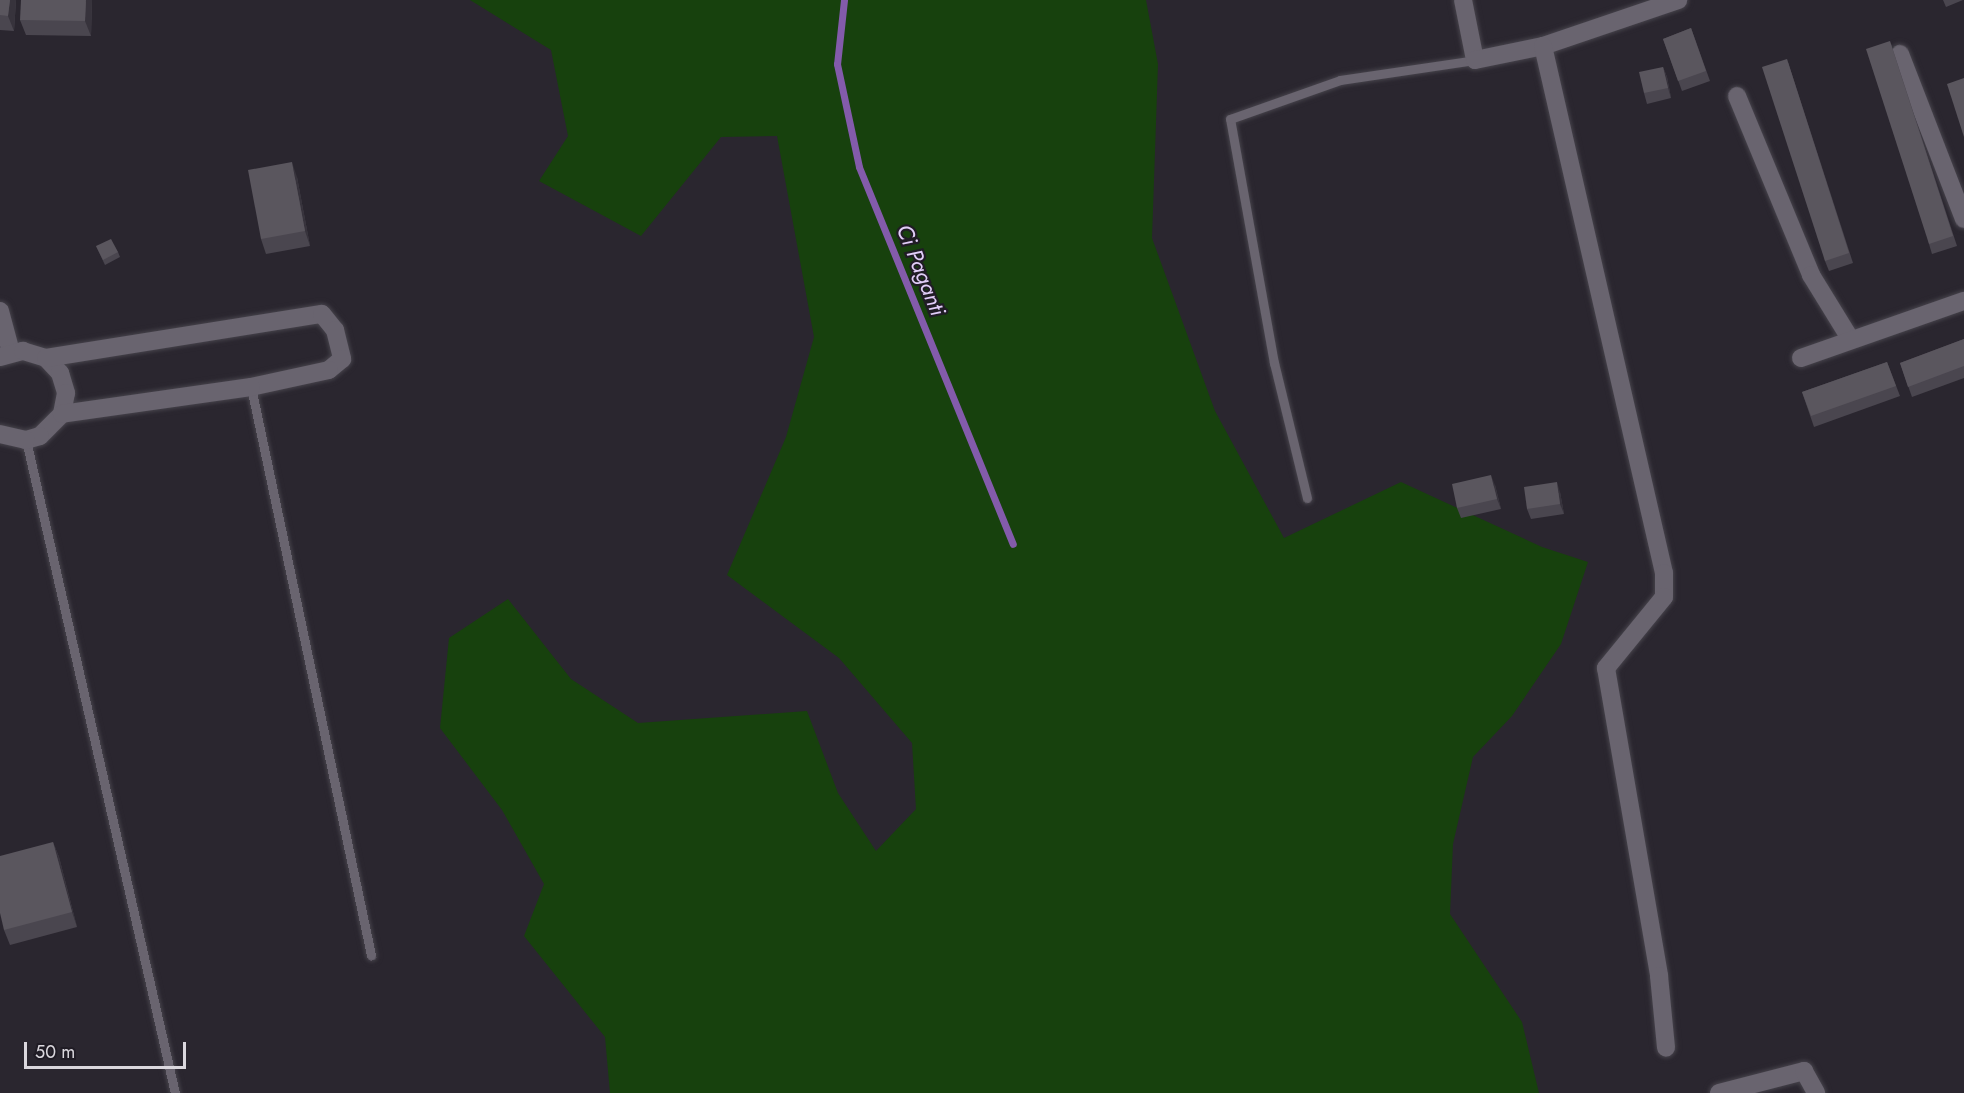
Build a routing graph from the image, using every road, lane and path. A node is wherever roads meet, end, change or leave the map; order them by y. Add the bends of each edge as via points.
1 (1463, 0) edge
2 (1678, 0) edge
3 (1543, 46) junction
4 (1900, 54) dead end
5 (1475, 60) junction
6 (1737, 96) dead end
7 (1964, 219) edge
8 (1964, 301) edge
9 (0, 311) edge
10 (1851, 340) junction
11 (5, 354) edge
12 (46, 358) junction
13 (1801, 358) dead end
14 (251, 387) junction
15 (62, 414) junction
16 (0, 434) edge
17 (26, 440) junction
18 (1307, 498) dead end
19 (371, 955) dead end
20 (1666, 1047) dead end
21 (175, 1093) edge
22 (1719, 1093) edge
23 (1816, 1093) edge

1 - 5 street
2 - 3 street
3 - 5 street
3 - 20 street via 1666,589 1606,668 1659,976
4 - 7 street
5 - 18 lane via 1340,80 1230,119 1272,353
6 - 10 street via 1811,275
8 - 10 street
9 - 11 street
10 - 13 street
11 - 12 street
12 - 14 street via 310,315 328,318 338,340 339,365
12 - 15 street via 64,383
14 - 15 street
14 - 19 lane
15 - 17 street via 40,436
16 - 17 street
17 - 21 lane
22 - 23 street via 1804,1071

